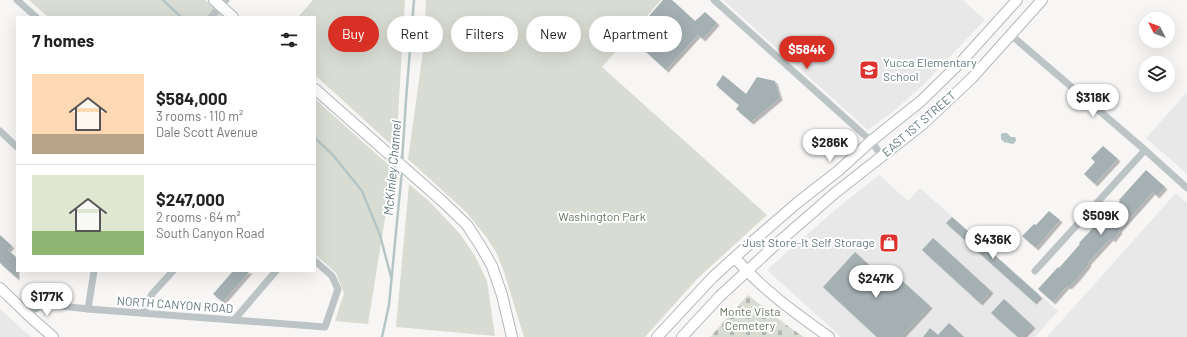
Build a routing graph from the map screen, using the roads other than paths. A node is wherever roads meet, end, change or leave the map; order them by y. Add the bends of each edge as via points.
1 (17, 0) edge
2 (714, 0) edge
3 (1017, 0) edge
4 (1042, 0) edge
5 (220, 2) edge
6 (35, 16) edge
7 (212, 16) edge
8 (232, 16) edge
9 (1010, 35) junction
10 (316, 90) edge
11 (0, 131) edge
12 (871, 141) junction
13 (16, 145) edge
14 (1145, 150) junction
15 (882, 156) junction
16 (1187, 188) edge
17 (735, 258) junction
18 (316, 262) edge
19 (747, 271) junction
20 (94, 272) edge
21 (172, 272) edge
22 (275, 272) edge
23 (1035, 272) dead end
24 (0, 288) edge
25 (88, 309) junction
26 (144, 313) junction
27 (27, 314) junction
28 (234, 320) junction
29 (53, 337) edge
30 (512, 337) edge
31 (657, 337) edge
32 (682, 337) edge
33 (828, 337) edge

1 - 6 street
2 - 12 street
3 - 12 main road, EAST 1ST STREET via 961,62 921,101
4 - 9 main road, EAST 1ST STREET
5 - 7 street
5 - 8 main road
9 - 14 street
9 - 15 main road, EAST 1ST STREET via 972,78 923,124
10 - 30 main road via 467,225 492,266
11 - 13 street
12 - 15 street
12 - 17 main road, EAST 1ST STREET
14 - 16 street
14 - 23 street
15 - 19 main road, EAST 1ST STREET via 835,193
17 - 19 main road
17 - 31 main road, EAST 1ST STREET via 713,277
18 - 28 street, NORTH CANYON ROAD via 332,276 338,289 325,327
19 - 32 main road, EAST 1ST STREET
19 - 33 main road via 780,301
20 - 25 street
21 - 26 street via 152,294
22 - 28 street
24 - 27 main road
25 - 26 street, NORTH CANYON ROAD
25 - 27 street, NORTH CANYON ROAD via 44,304
26 - 28 street, NORTH CANYON ROAD
27 - 29 main road

